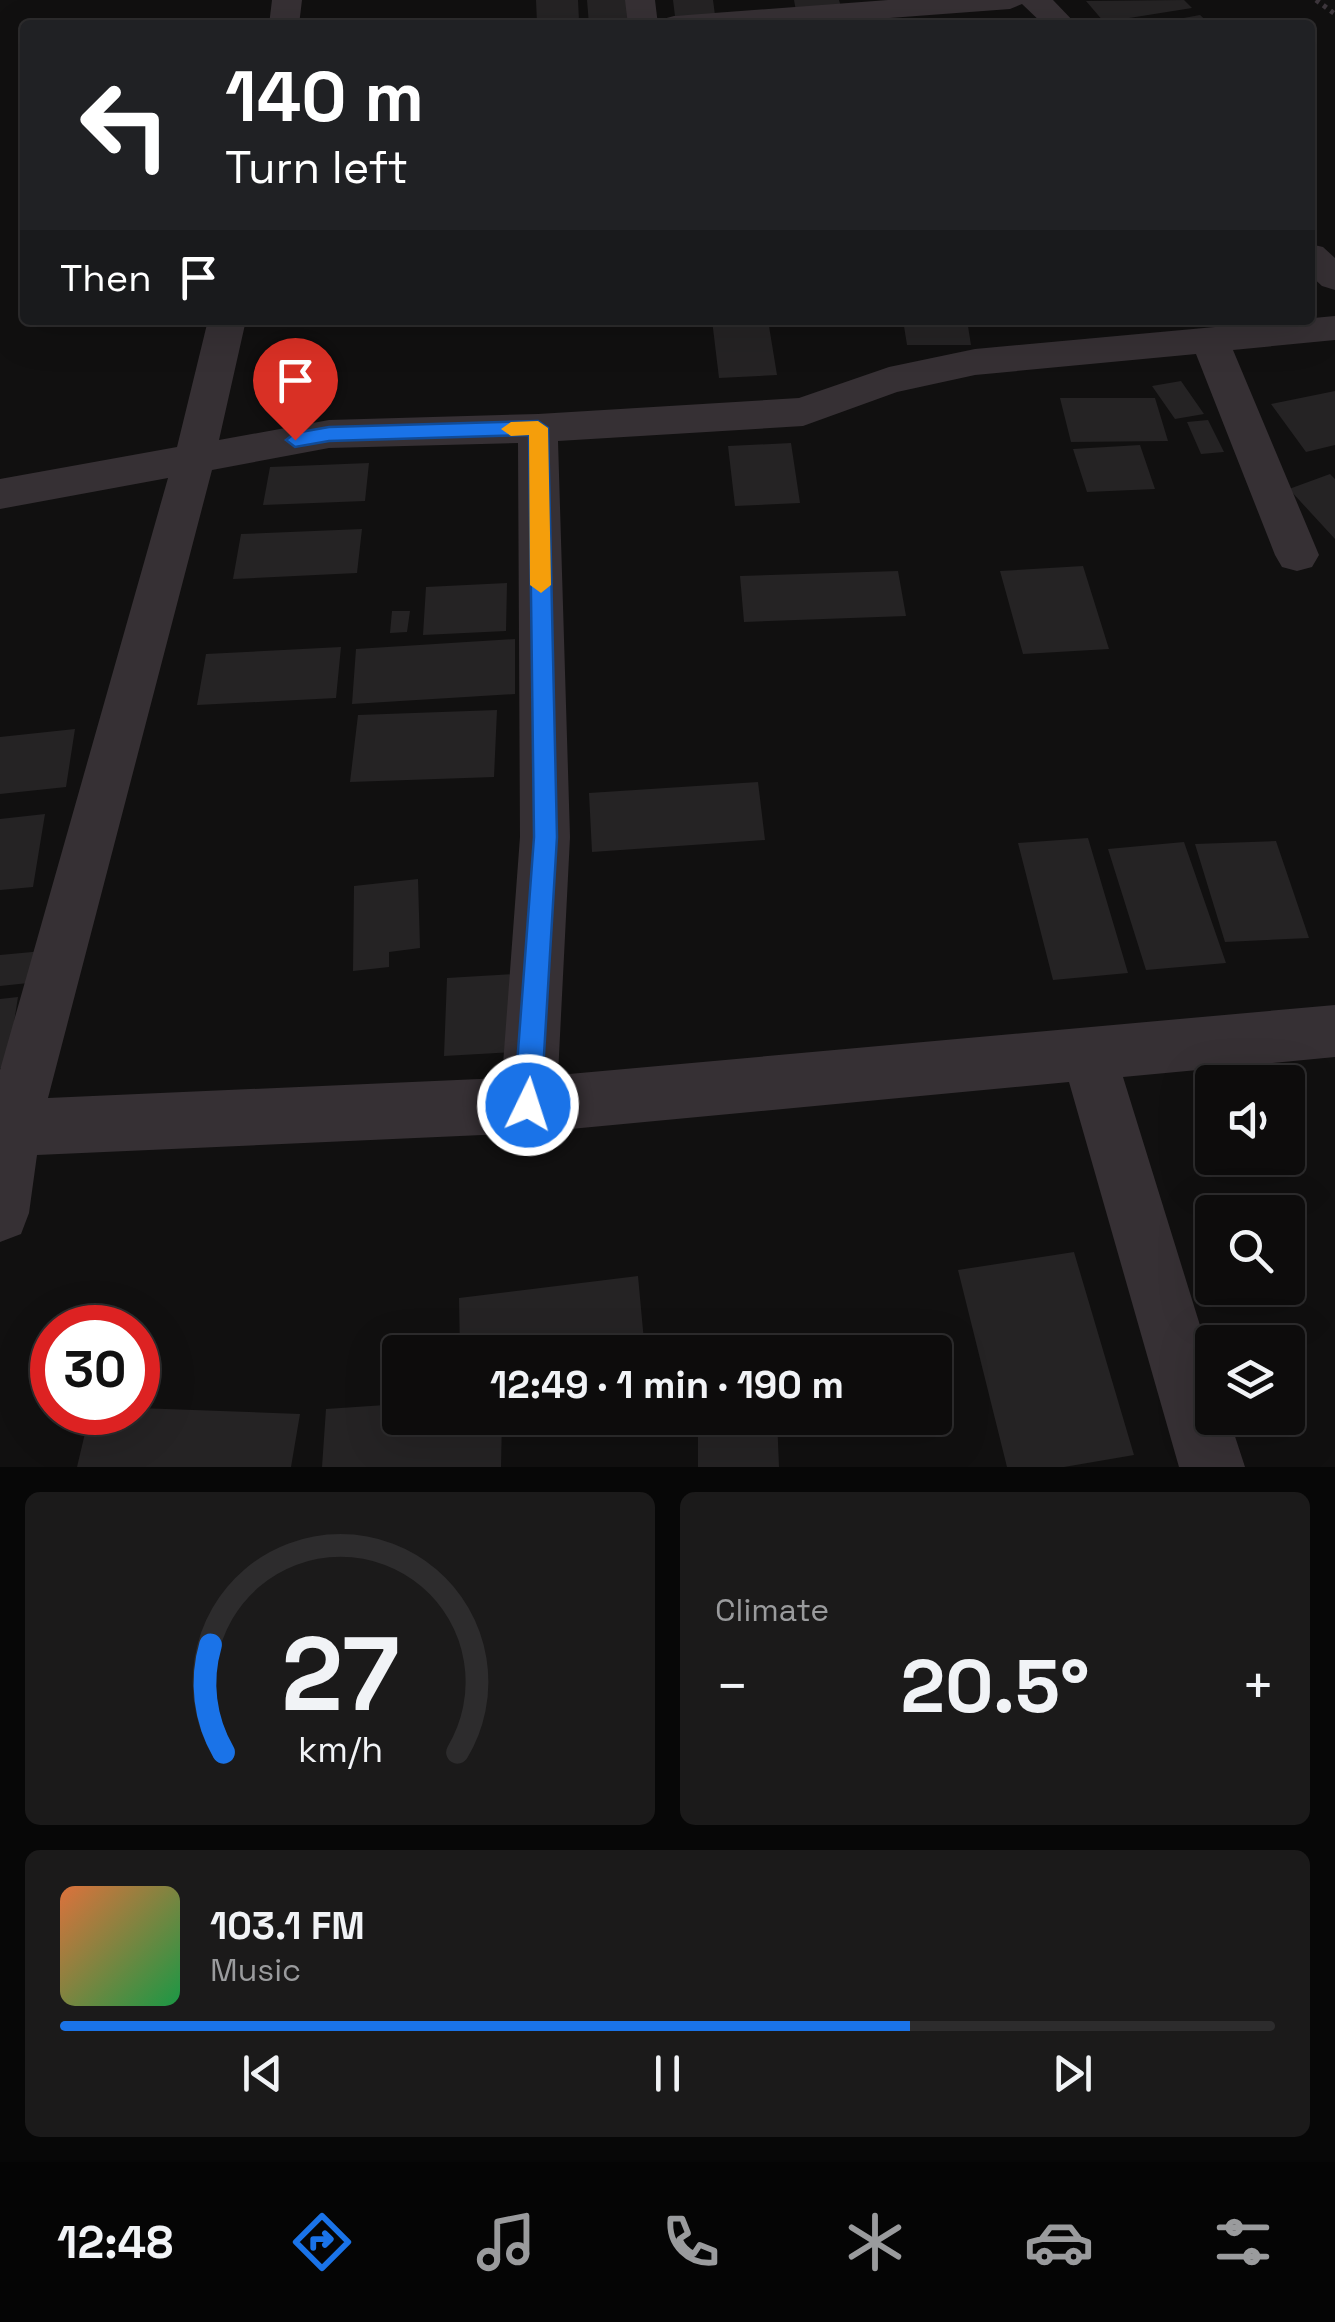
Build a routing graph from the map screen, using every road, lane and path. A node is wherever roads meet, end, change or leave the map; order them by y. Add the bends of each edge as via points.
1 (1010, 0) edge
2 (1035, 0) edge
3 (1316, 0) edge
4 (1335, 14) edge
5 (741, 20) edge
6 (1057, 20) edge
7 (1315, 260) edge
8 (1335, 278) edge
9 (226, 325) edge
10 (1335, 328) edge
11 (1210, 340) junction
12 (538, 428) junction
13 (195, 456) junction
14 (0, 494) edge
15 (1296, 555) dead end
16 (1335, 1031) edge
17 (1088, 1054) junction
18 (528, 1105) junction
19 (12, 1128) junction
20 (0, 1213) edge
21 (1212, 1467) edge

1 - 5 street
2 - 6 street
3 - 4 path
7 - 8 street
9 - 13 street
10 - 11 street
11 - 12 street via 975,362 889,380 803,412
11 - 15 street
12 - 13 street via 329,434
12 - 18 street via 546,837
13 - 14 street
13 - 19 street
16 - 17 street
17 - 18 street
17 - 21 street
18 - 19 street
19 - 20 street

